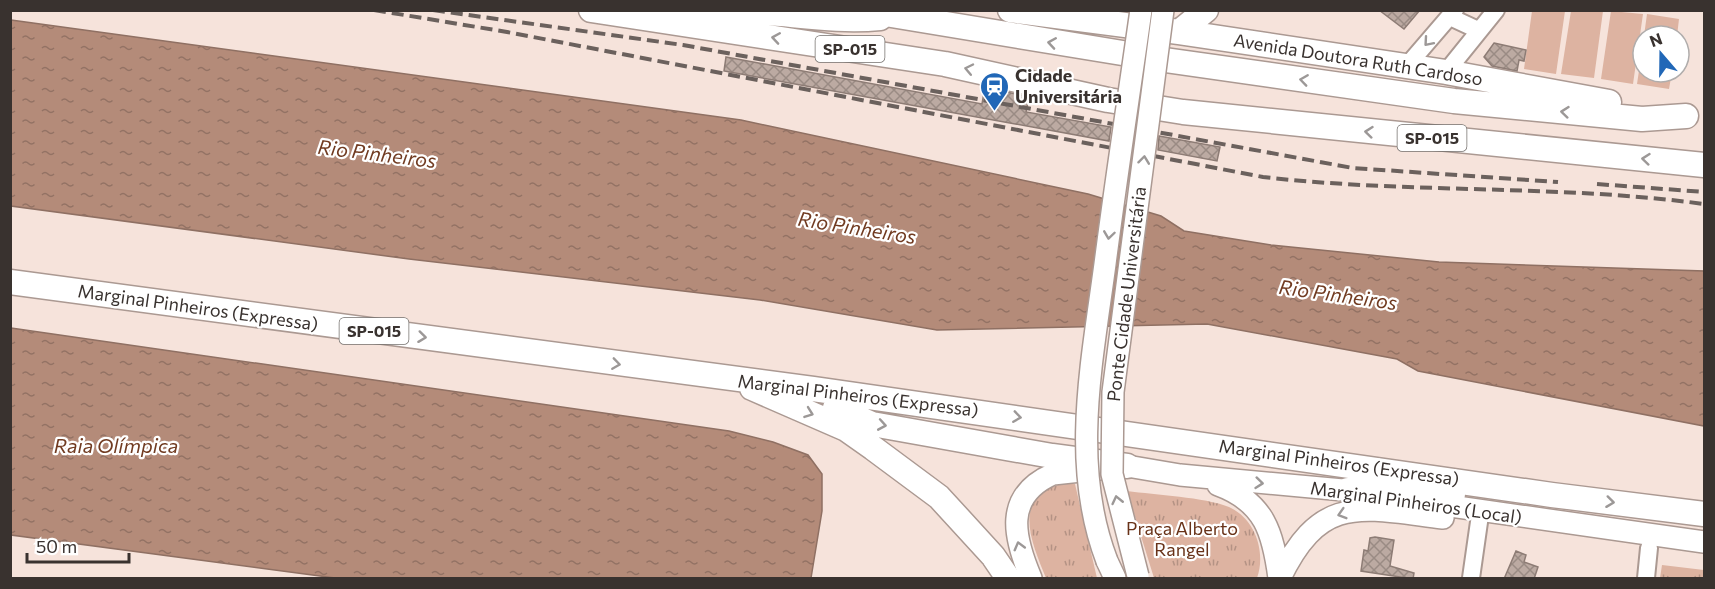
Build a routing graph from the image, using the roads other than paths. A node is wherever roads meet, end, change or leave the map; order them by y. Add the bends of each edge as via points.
1 (591, 10) edge
2 (861, 10) edge
3 (1010, 10) edge
4 (1141, 10) edge
5 (1163, 10) edge
6 (1206, 10) edge
7 (1496, 10) edge
8 (1452, 14) edge
9 (888, 17) junction
10 (1113, 18) edge
11 (666, 21) junction
12 (1478, 30) junction
13 (1179, 32) junction
14 (1406, 66) junction
15 (1446, 72) junction
16 (1695, 117) edge
17 (1704, 165) edge
18 (10, 282) edge
19 (737, 380) junction
20 (813, 389) junction
21 (1128, 466) junction
22 (1180, 475) junction
23 (1348, 490) junction
24 (1552, 495) junction
25 (1704, 514) edge
26 (1479, 522) junction
27 (1704, 542) edge
28 (1649, 548) junction
29 (1704, 556) edge
30 (1111, 570) edge
31 (1138, 577) edge
32 (1008, 579) edge
33 (1031, 579) edge
34 (1280, 579) edge
35 (1471, 579) edge
36 (1646, 579) edge

1 - 11 highway, SP-015
2 - 9 highway
3 - 10 highway, Avenida Doutora Ruth Cardoso
4 -> 30 main road, Ponte Cidade Universitária, bridge via 1090,376 1085,467 1090,503
31 -> 5 main road, Ponte Cidade Universitária, bridge via 1115,493 1111,436 1113,392
6 - 13 highway
7 - 12 street
8 - 12 street
8 -> 14 street
9 - 11 highway via 845,21 713,11
16 -> 9 highway via 1642,119 1454,101
10 - 13 highway, Avenida Doutora Ruth Cardoso
17 -> 11 highway, SP-015 via 1183,112 945,64
12 - 15 street
13 - 14 highway, Avenida Doutora Ruth Cardoso
14 - 15 highway, Avenida Doutora Ruth Cardoso
15 - 16 highway, Avenida Doutora Ruth Cardoso
18 -> 19 highway, Marginal Pinheiros (Expressa) / SP-015
19 - 20 highway, Marginal Pinheiros (Expressa) / SP-015
19 -> 32 highway via 846,429 873,447 939,497 993,556
20 -> 21 highway via 841,411 872,424
20 -> 24 highway, Marginal Pinheiros (Expressa) / SP-015
21 - 22 main road, Marginal Pinheiros (Local)
33 -> 21 main road, Marginal Pinheiros (Local) via 1015,524 1022,502 1031,490 1041,479 1053,474
22 -> 23 main road, Marginal Pinheiros (Local)
22 - 34 main road via 1231,490 1255,507 1272,539
23 - 24 highway
23 - 27 main road, Marginal Pinheiros (Local)
24 -> 25 highway, Marginal Pinheiros (Expressa) / SP-015
26 - 28 main road
26 -> 34 main road via 1375,510 1336,515 1304,536
26 - 35 street
28 - 29 main road
28 - 36 street

